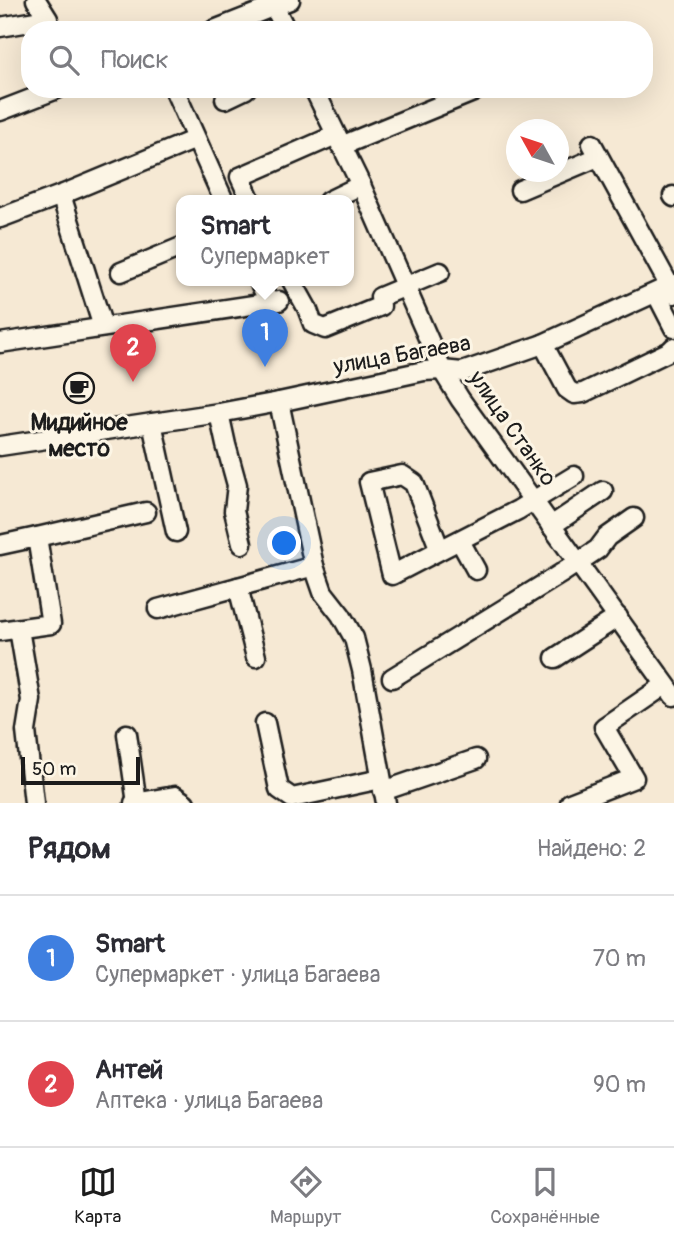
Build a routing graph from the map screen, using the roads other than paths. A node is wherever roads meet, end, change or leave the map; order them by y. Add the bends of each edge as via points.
1 (36, 0) edge
2 (278, 2) edge
3 (47, 21) edge
4 (235, 21) edge
5 (283, 21) edge
6 (21, 26) edge
7 (0, 27) edge
8 (34, 98) edge
9 (178, 98) edge
10 (318, 98) edge
11 (456, 98) edge
12 (0, 111) edge
13 (196, 139) junction
14 (339, 140) junction
15 (361, 185) junction
16 (520, 190) dead end
17 (61, 195) junction
18 (220, 195) edge
19 (248, 195) edge
20 (340, 195) edge
21 (0, 218) edge
22 (176, 249) edge
23 (121, 272) dead end
24 (440, 272) dead end
25 (263, 286) edge
26 (295, 286) edge
27 (406, 286) junction
28 (668, 289) edge
29 (103, 327) junction
30 (674, 328) edge
31 (0, 343) edge
32 (543, 344) junction
33 (674, 347) edge
34 (442, 370) junction
35 (279, 402) junction
36 (219, 413) junction
37 (152, 423) junction
38 (0, 446) edge
39 (574, 476) dead end
40 (603, 491) dead end
41 (533, 500) junction
42 (146, 512) dead end
43 (634, 518) dead end
44 (551, 526) junction
45 (176, 532) dead end
46 (37, 537) junction
47 (460, 541) junction
48 (242, 544) dead end
49 (0, 545) edge
50 (440, 550) junction
51 (578, 563) junction
52 (314, 566) junction
53 (476, 570) dead end
54 (238, 587) junction
55 (158, 609) dead end
56 (618, 617) junction
57 (19, 629) junction
58 (0, 631) edge
59 (256, 657) dead end
60 (555, 658) dead end
61 (392, 678) dead end
62 (670, 691) edge
63 (265, 723) dead end
64 (127, 734) dead end
65 (476, 759) dead end
66 (383, 791) edge
67 (34, 803) edge
68 (135, 803) edge
69 (185, 803) edge
70 (570, 803) edge

1 - 3 street
2 - 4 street
2 - 5 street
6 - 7 street
8 - 12 street
9 - 13 street
10 - 14 street, улица Станко
11 - 14 street
13 - 17 street
13 - 18 street
14 - 15 street, улица Станко
14 - 19 street via 240,177
15 - 20 street
15 - 27 street, улица Станко
16 - 28 street via 595,150
17 - 21 street
17 - 29 street
22 - 23 street
24 - 27 street
25 - 29 street via 274,302
26 - 27 street via 313,324 325,329 381,306 380,297
27 - 34 street, улица Станко
28 - 30 street
28 - 32 street, улица Багаева
29 - 31 street
32 - 33 street via 574,394
32 - 34 street, улица Багаева via 462,372
34 - 35 street, улица Багаева
34 - 41 street, улица Станко
35 - 36 street, улица Багаева
35 - 52 street
36 - 37 street, улица Багаева
36 - 48 street via 237,485 234,510
37 - 38 street, улица Багаева
37 - 45 street
39 - 41 street
40 - 44 street
41 - 44 street, улица Станко
41 - 47 street
42 - 46 street
43 - 51 street
44 - 51 street, улица Станко
46 - 49 street
46 - 57 street via 51,624
47 - 50 street
47 - 53 street
50 - 50 street via 414,483 402,475 369,482 392,575
51 - 56 street, улица Станко
51 - 61 street
52 - 54 street
52 - 66 street via 323,592 354,638
54 - 55 street
54 - 59 street
56 - 60 street
56 - 62 street, улица Станко
57 - 58 street
57 - 67 street via 32,700 26,732
62 - 70 street via 604,727 634,778
63 - 66 street via 279,789 292,798
64 - 68 street
65 - 66 street
68 - 69 street via 175,796

